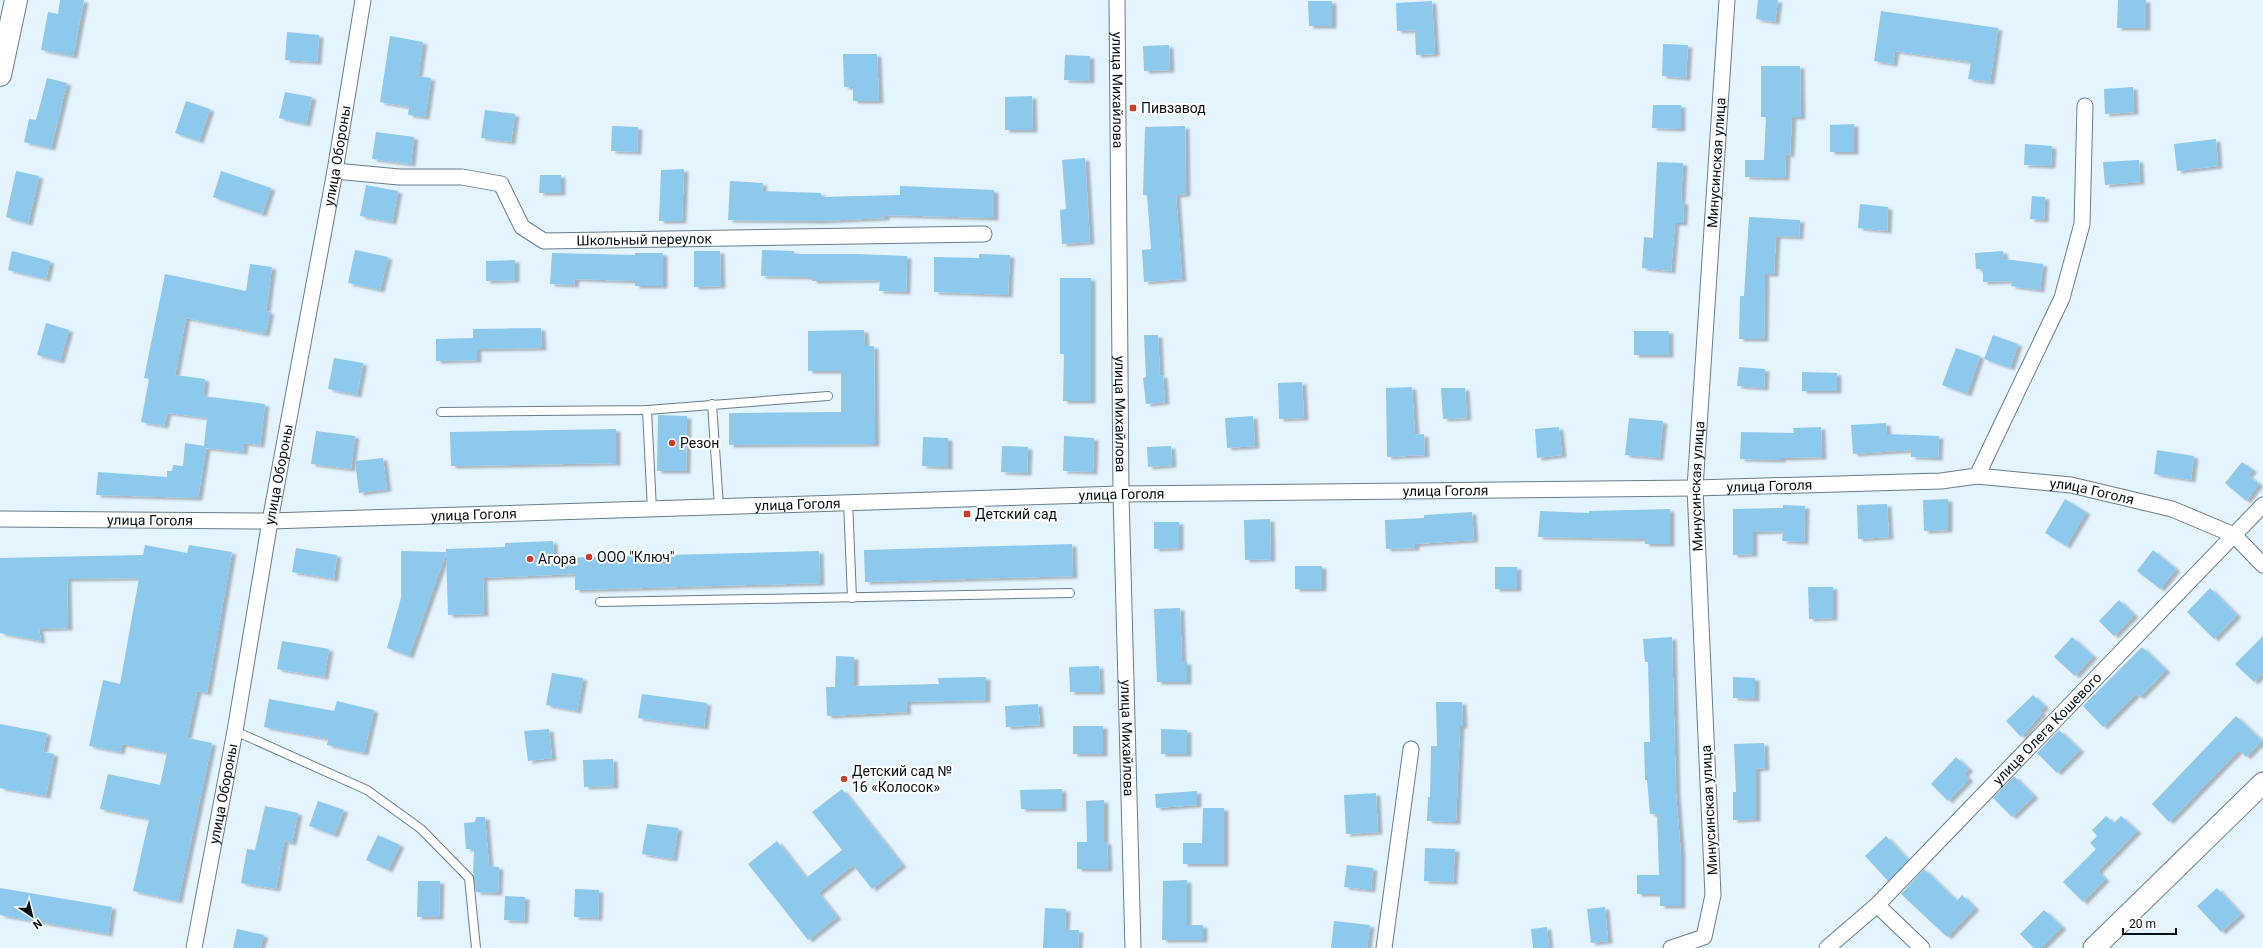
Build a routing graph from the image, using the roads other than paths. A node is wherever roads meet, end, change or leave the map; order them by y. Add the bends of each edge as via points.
1 (16, 0) edge
2 (363, 0) edge
3 (1116, 0) edge
4 (1727, 0) edge
5 (0, 75) edge
6 (2085, 106) dead end
7 (335, 171) junction
8 (984, 234) dead end
9 (828, 396) dead end
10 (712, 404) junction
11 (647, 410) junction
12 (441, 412) dead end
13 (1976, 476) junction
14 (1695, 488) junction
15 (1121, 494) junction
16 (848, 501) junction
17 (2263, 505) edge
18 (719, 507) junction
19 (652, 510) junction
20 (0, 519) edge
21 (270, 521) junction
22 (2234, 535) junction
23 (2263, 565) edge
24 (1070, 593) dead end
25 (852, 598) junction
26 (600, 602) dead end
27 (235, 731) junction
28 (1411, 749) dead end
29 (2263, 783) edge
30 (1877, 905) junction
31 (194, 948) edge
32 (476, 948) edge
33 (1133, 948) edge
34 (1384, 948) edge
35 (1671, 948) edge
36 (1827, 948) edge
37 (1922, 948) edge
38 (2094, 948) edge

1 - 5 main road
2 - 7 street, улица Обороны
3 - 15 street, улица Михайлова
4 - 14 street, Минусинская улица
6 - 13 street via 2082,224 2062,298
7 - 8 street, Школьный переулок via 399,177 462,177 501,184 522,227 544,241
7 - 21 street, улица Обороны
9 - 10 lane
10 - 11 lane
10 - 18 lane
11 - 12 lane
11 - 19 lane
13 - 14 street, улица Гоголя via 1941,481
13 - 22 street, улица Гоголя via 2070,485 2172,509
14 - 15 street, улица Гоголя
14 - 35 street, Минусинская улица via 1713,895 1704,938
15 - 16 street, улица Гоголя
15 - 33 street, улица Михайлова
16 - 18 street, улица Гоголя
16 - 25 lane
17 - 22 street, улица Олега Кошевого
18 - 19 street, улица Гоголя
19 - 21 street, улица Гоголя
20 - 21 street, улица Гоголя
21 - 27 street, улица Обороны
22 - 23 street
22 - 30 street, улица Олега Кошевого
24 - 25 lane
25 - 26 lane
27 - 31 street, улица Обороны
27 - 32 lane via 367,790 421,829 469,878
28 - 34 street
29 - 38 street
30 - 36 street, улица Олега Кошевого
30 - 37 street

